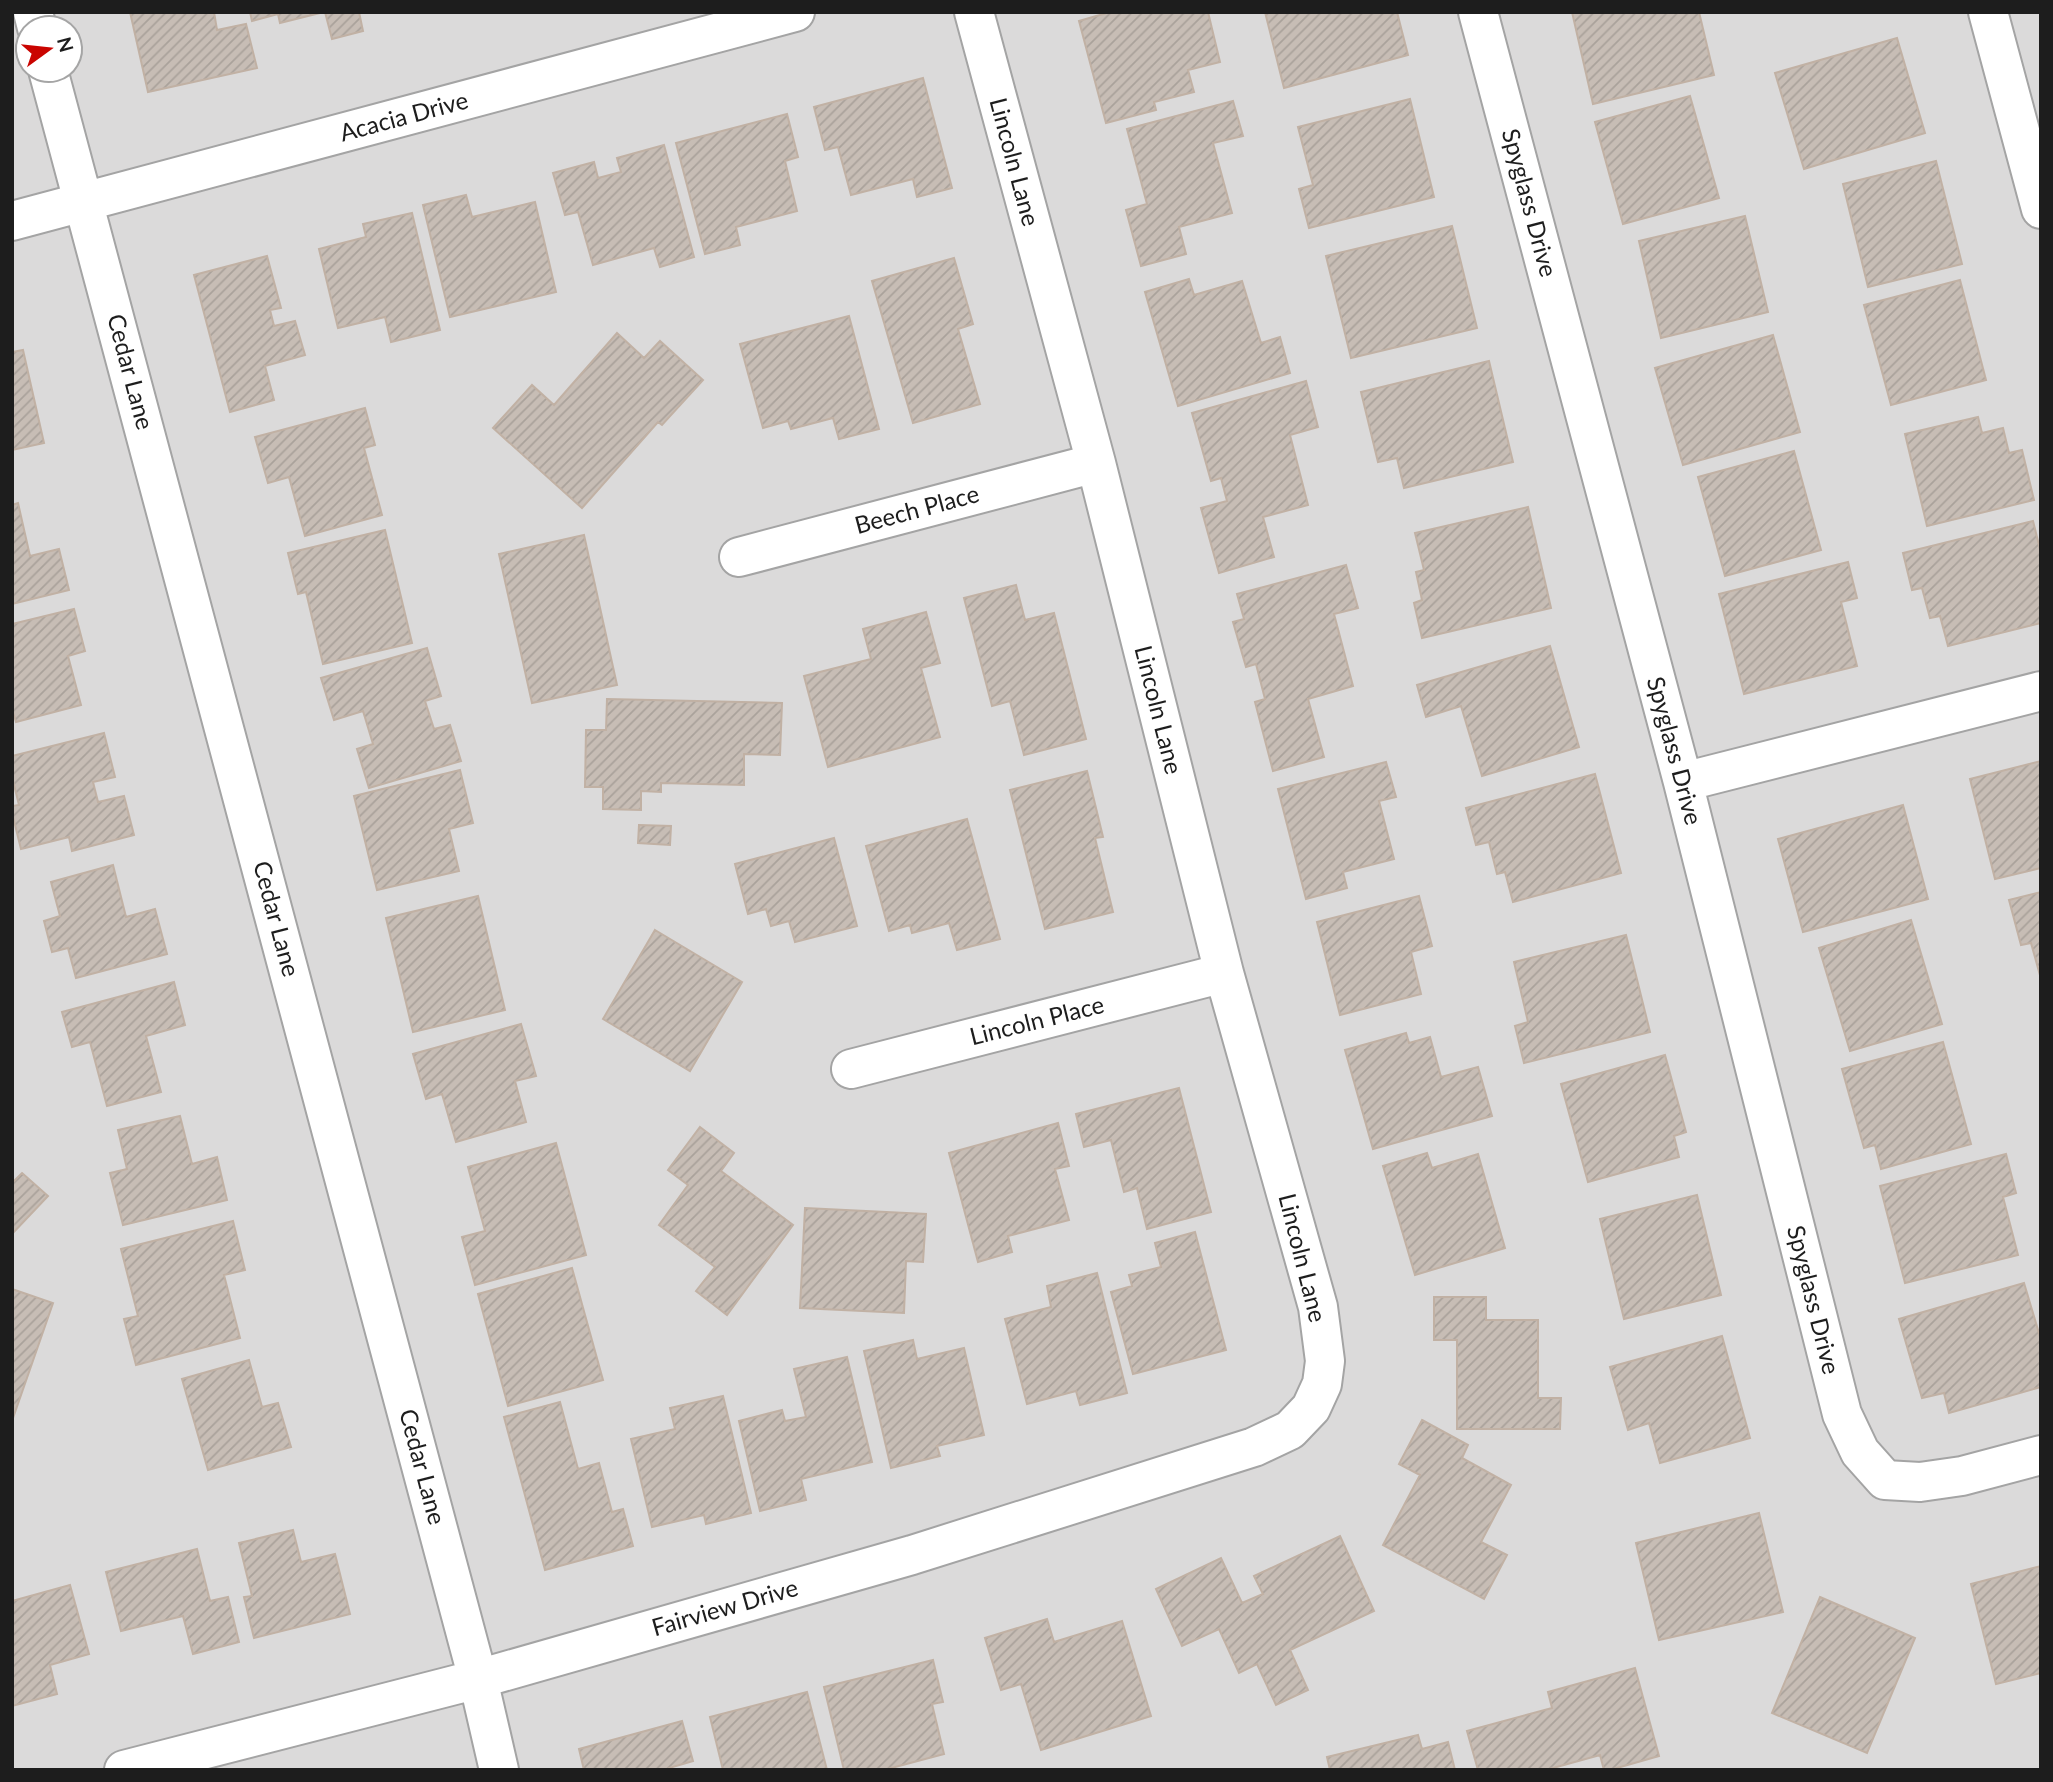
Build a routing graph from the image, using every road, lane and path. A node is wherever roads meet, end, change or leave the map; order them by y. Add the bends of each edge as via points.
1 (795, 12) edge
2 (974, 12) edge
3 (1478, 12) edge
4 (1988, 12) edge
5 (52, 84) edge
6 (84, 202) junction
7 (2041, 209) edge
8 (12, 221) edge
9 (1096, 463) junction
10 (739, 557) dead end
11 (2041, 691) edge
12 (1683, 782) junction
13 (1224, 973) junction
14 (851, 1069) dead end
15 (1311, 1408) joint
16 (2041, 1455) edge
17 (478, 1679) junction
18 (124, 1770) edge
19 (499, 1770) edge

1 - 6 street, Acacia Drive
2 - 9 street, Lincoln Lane
3 - 12 street, Spyglass Drive
4 - 7 street
5 - 6 street, Cedar Lane
6 - 8 street, Acacia Drive
6 - 17 street, Cedar Lane
9 - 10 street, Beech Place
9 - 13 street, Lincoln Lane
11 - 12 street
12 - 16 street, Spyglass Drive via 1842,1414 1860,1452 1885,1480 1920,1482
13 - 14 street, Lincoln Place
13 - 15 street, Lincoln Lane via 1318,1307 1325,1361 1322,1384
15 - 17 street, Fairview Drive via 1290,1430 1254,1447 912,1555
17 - 18 street, Fairview Drive
17 - 19 street, Cedar Lane

